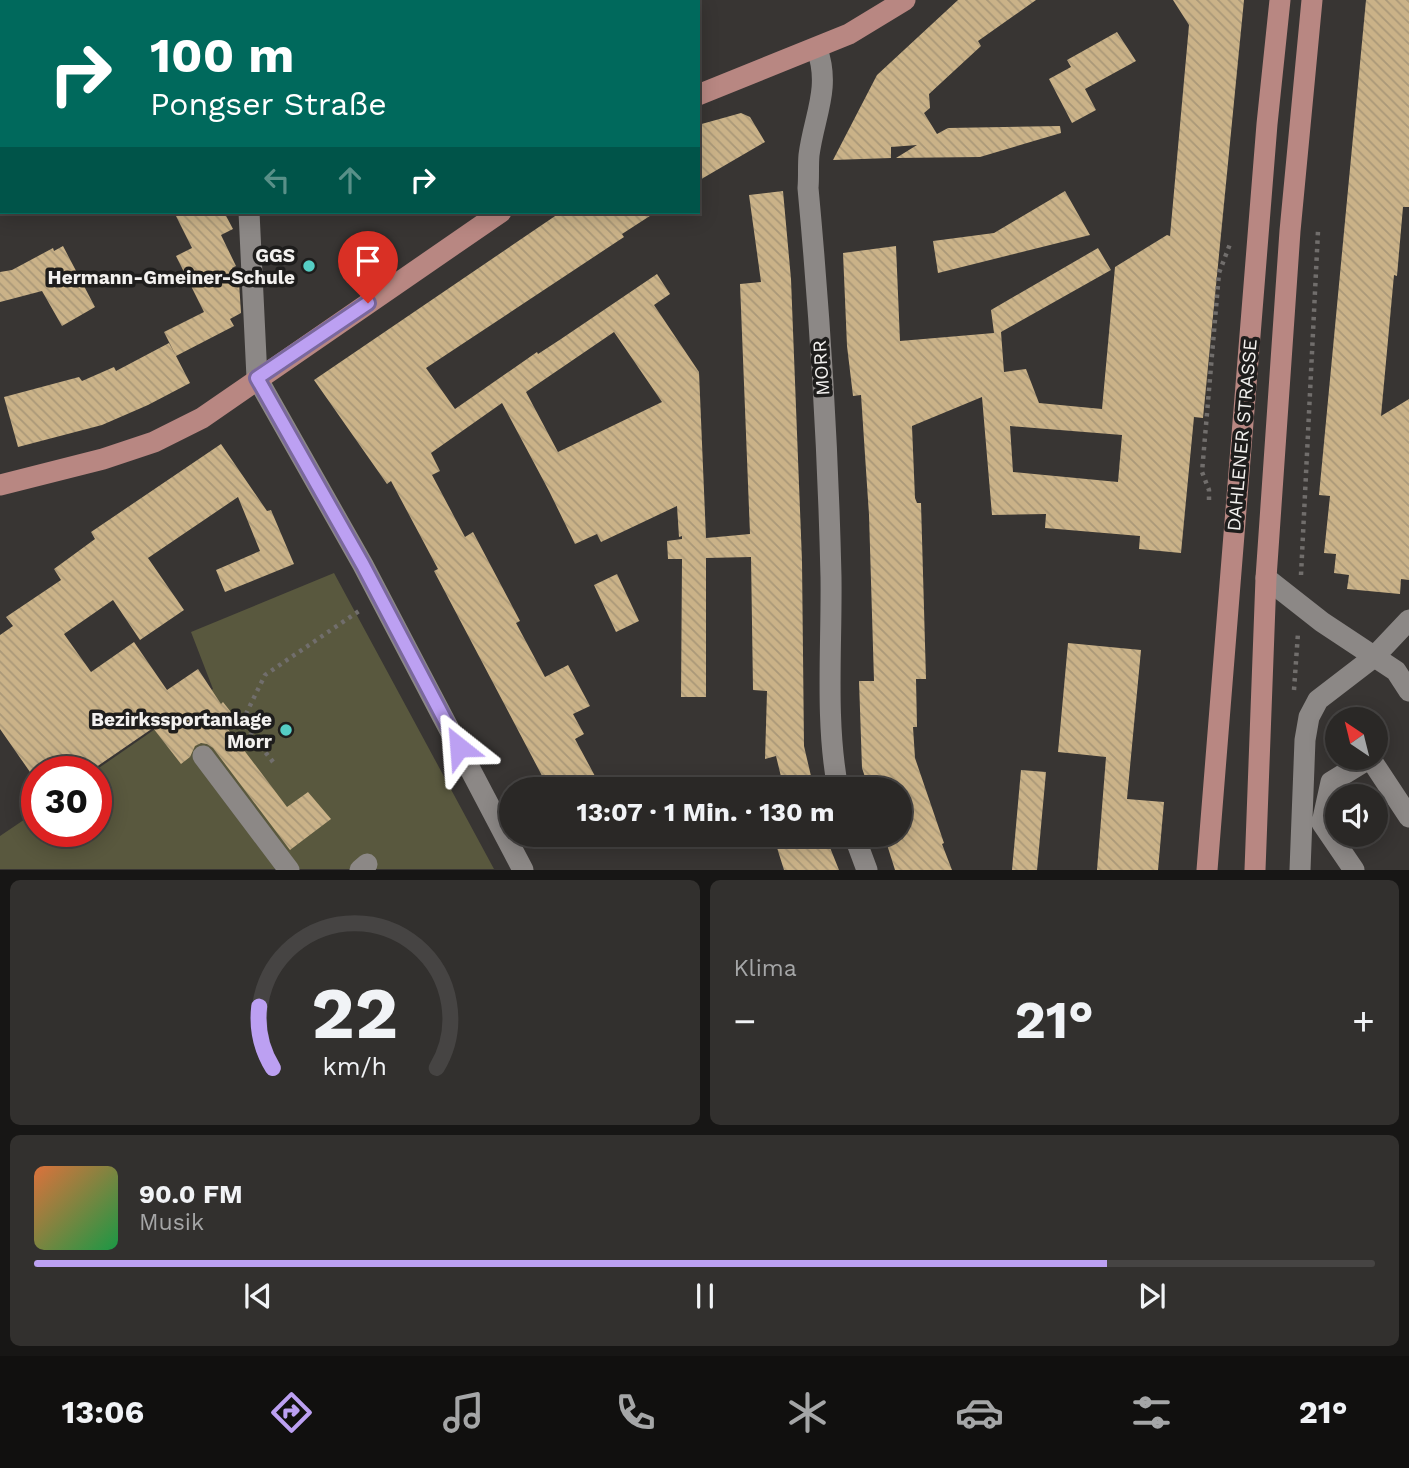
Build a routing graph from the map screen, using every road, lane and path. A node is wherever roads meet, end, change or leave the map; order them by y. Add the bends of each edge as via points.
1 (905, 0) edge
2 (1280, 0) edge
3 (1312, 0) edge
4 (817, 48) junction
5 (700, 94) edge
6 (249, 214) edge
7 (499, 214) edge
8 (1319, 218) dead end
9 (257, 378) junction
10 (0, 485) edge
11 (1266, 578) junction
12 (382, 600) junction
13 (1299, 604) junction
14 (1409, 620) edge
15 (1374, 657) junction
16 (1409, 691) edge
17 (1294, 702) dead end
18 (203, 756) dead end
19 (273, 762) dead end
20 (836, 777) edge
21 (1409, 817) edge
22 (858, 847) edge
23 (289, 870) edge
24 (523, 870) edge
25 (867, 870) edge
26 (1207, 870) edge
27 (1255, 870) edge
28 (1300, 870) edge
29 (1354, 870) edge

1 - 4 main road
2 - 26 main road, DAHLENER STRASSE
3 - 11 main road, DAHLENER STRASSE via 1290,231
4 - 5 main road
4 - 20 street, MORR via 824,84 809,156 808,188 823,396 831,575 831,752
6 - 9 street
7 - 9 main road
8 - 13 path
9 - 10 main road via 202,418 154,442
9 - 12 street
11 - 13 street
11 - 27 main road, DAHLENER STRASSE
12 - 19 path via 356,612 265,675 242,722
12 - 24 street
13 - 15 street
13 - 17 path
14 - 15 street
15 - 16 street via 1396,671
15 - 28 street via 1318,700 1310,717
18 - 23 street
21 - 29 street via 1370,758 1331,782 1322,822
22 - 25 street

